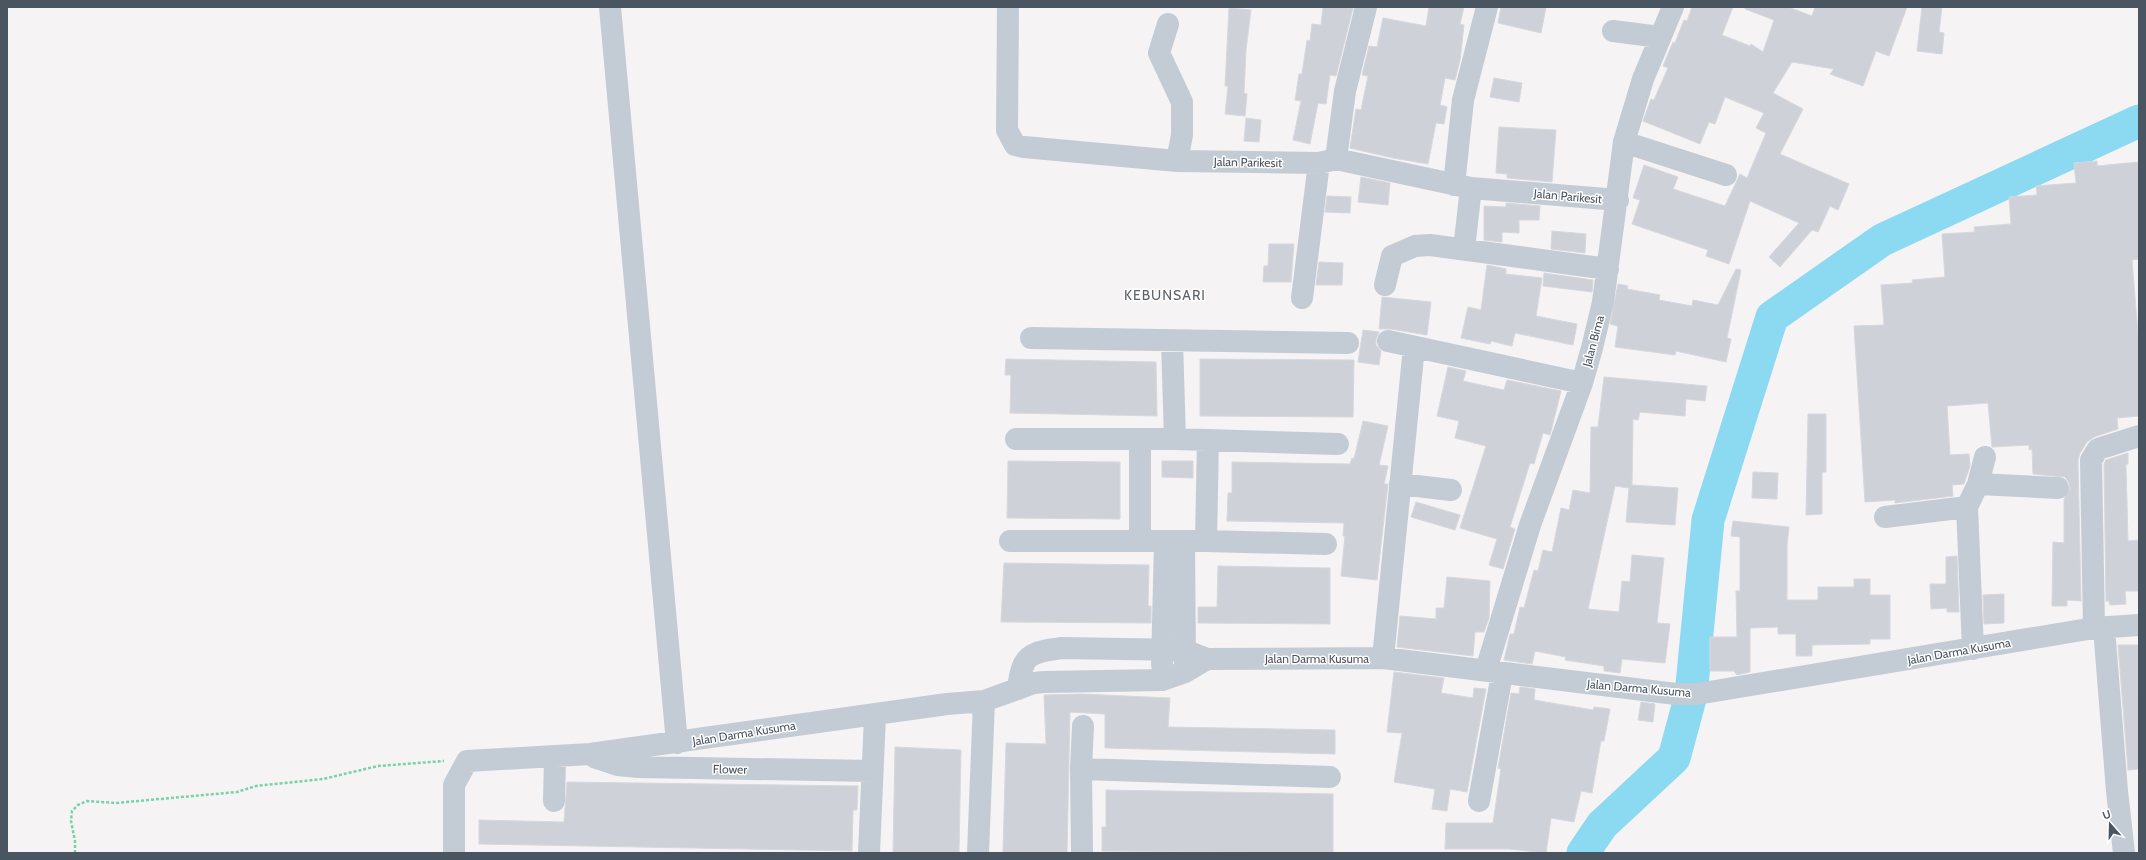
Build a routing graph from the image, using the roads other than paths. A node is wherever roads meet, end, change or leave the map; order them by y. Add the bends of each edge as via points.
1 (610, 7) edge
2 (1008, 7) edge
3 (1366, 7) edge
4 (1487, 7) edge
5 (1673, 7) edge
6 (1168, 24) dead end
7 (1613, 31) dead end
8 (1660, 37) junction
9 (1624, 142) junction
10 (1177, 160) junction
11 (1328, 161) junction
12 (1726, 175) dead end
13 (1462, 186) junction
14 (1618, 200) junction
15 (1464, 249) junction
16 (1608, 269) junction
17 (1385, 285) dead end
18 (1302, 298) dead end
19 (1031, 338) dead end
20 (1172, 341) junction
21 (1388, 341) dead end
22 (1348, 343) dead end
23 (1414, 347) junction
24 (1582, 383) junction
25 (2139, 436) edge
26 (1016, 439) dead end
27 (1140, 439) junction
28 (1175, 439) junction
29 (1208, 440) junction
30 (1338, 444) dead end
31 (1985, 457) dead end
32 (1400, 484) junction
33 (1978, 484) junction
34 (2058, 488) dead end
35 (1451, 490) dead end
36 (1967, 507) junction
37 (1885, 517) dead end
38 (1010, 541) dead end
39 (1140, 541) junction
40 (1206, 541) junction
41 (1174, 542) junction
42 (1326, 544) dead end
43 (2139, 625) edge
44 (2099, 628) junction
45 (1973, 649) junction
46 (1184, 650) junction
47 (1163, 651) junction
48 (1383, 658) junction
49 (1207, 659) junction
50 (1186, 672) junction
51 (1494, 672) junction
52 (1162, 680) junction
53 (1018, 689) junction
54 (984, 701) junction
55 (875, 716) junction
56 (1083, 726) dead end
57 (677, 743) junction
58 (590, 754) junction
59 (555, 757) junction
60 (1082, 769) junction
61 (872, 771) junction
62 (1330, 777) dead end
63 (554, 801) dead end
64 (1479, 801) dead end
65 (454, 853) edge
66 (870, 853) edge
67 (978, 853) edge
68 (1082, 853) edge
69 (2124, 853) edge

1 - 57 street
2 - 10 street, Jalan Parikesit via 1007,130 1015,145
3 - 11 street
4 - 13 street via 1463,100
5 - 8 street, Jalan Bima
6 - 10 street via 1159,53 1182,102 1182,135
7 - 8 street
8 - 9 street, Jalan Bima via 1642,79
9 - 12 street
9 - 14 street, Jalan Bima
10 - 11 street, Jalan Parikesit
11 - 13 street, Jalan Parikesit
11 - 18 street
13 - 14 street, Jalan Parikesit
13 - 15 street
14 - 16 street, Jalan Bima
15 - 16 street
15 - 17 street via 1430,245 1415,246 1397,253 1392,256
16 - 24 street, Jalan Bima via 1603,302
19 - 20 street
20 - 22 street
20 - 28 street
21 - 23 street
23 - 24 street
23 - 32 street
24 - 51 street, Jalan Bima via 1530,525
25 - 44 street via 2098,449 2091,460
26 - 27 street
27 - 28 street
27 - 39 street
28 - 29 street
29 - 30 street
29 - 40 street
31 - 33 street
32 - 35 street
32 - 48 street
33 - 34 street
33 - 36 street
36 - 37 street
36 - 45 street
38 - 39 street
39 - 41 street
40 - 41 street
40 - 42 street
41 - 46 street
41 - 47 street
43 - 44 street, Jalan Darma Kusuma
44 - 45 street, Jalan Darma Kusuma
44 - 69 street
45 - 51 street, Jalan Darma Kusuma via 1697,694 1676,694
46 - 47 street, Jalan Darma Kusuma
46 - 49 street, Jalan Darma Kusuma
46 - 50 street
47 - 52 street
47 - 53 street, Jalan Darma Kusuma via 1062,648 1046,650 1027,657 1022,665
48 - 49 street, Jalan Darma Kusuma
48 - 51 street, Jalan Darma Kusuma
49 - 50 street, Jalan Darma Kusuma
50 - 52 street, Jalan Darma Kusuma
51 - 64 street, Jalan Bima
52 - 53 street, Jalan Darma Kusuma via 1044,682
53 - 54 street, Jalan Darma Kusuma
54 - 55 street, Jalan Darma Kusuma via 947,704
54 - 67 street
55 - 57 street, Jalan Darma Kusuma
55 - 61 street
56 - 60 street
57 - 58 street, Jalan Darma Kusuma
58 - 59 street, Jalan Darma Kusuma
58 - 61 street, Flower via 605,762 638,767
59 - 63 street
59 - 65 street, Jalan Darma Kusuma via 467,761 454,785
60 - 62 street
60 - 68 street
61 - 66 street

